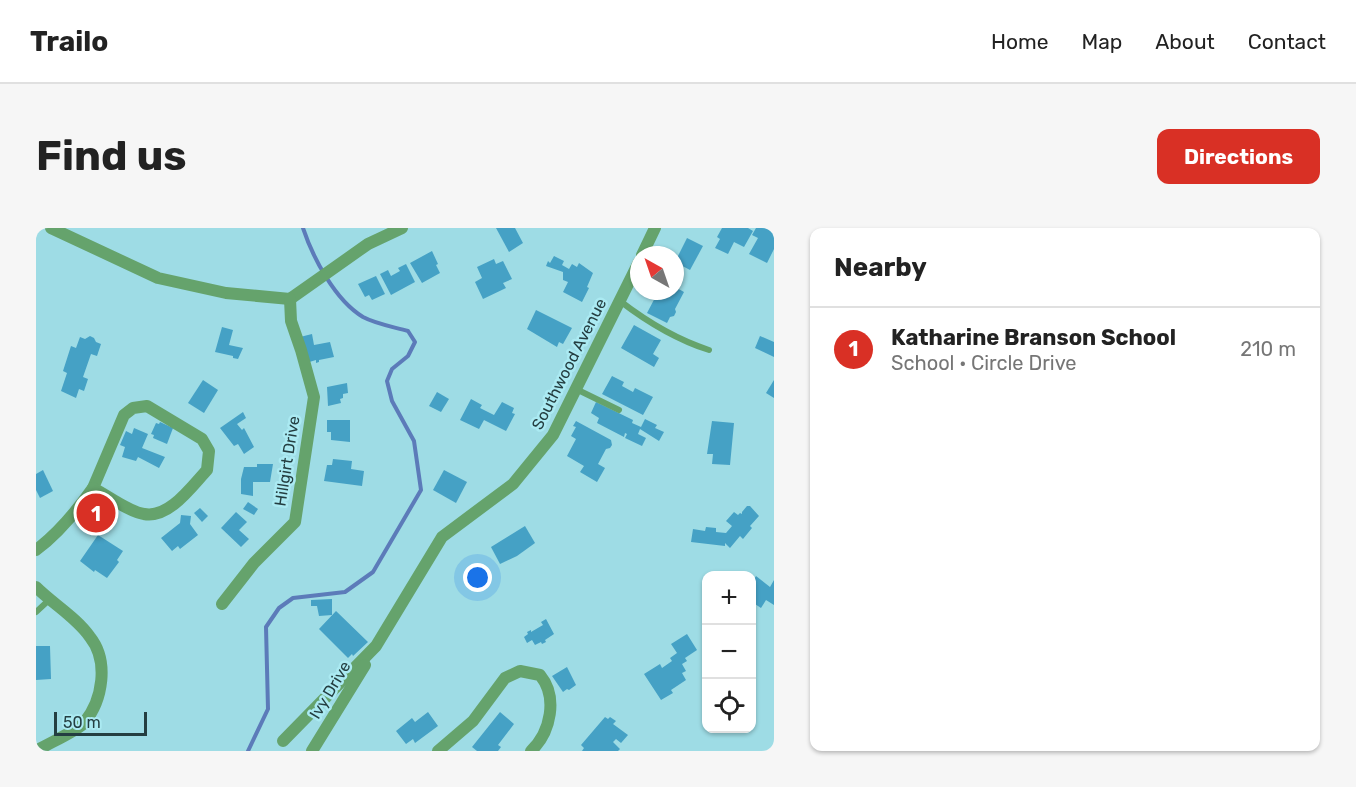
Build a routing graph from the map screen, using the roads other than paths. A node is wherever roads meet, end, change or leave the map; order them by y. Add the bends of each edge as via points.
1 (51, 228) edge
2 (402, 228) edge
3 (656, 228) edge
4 (647, 246) edge
5 (630, 280) edge
6 (290, 299) junction
7 (620, 301) junction
8 (709, 350) dead end
9 (576, 388) junction
10 (619, 410) dead end
11 (93, 488) junction
12 (36, 550) edge
13 (36, 587) edge
14 (50, 600) junction
15 (222, 604) dead end
16 (36, 612) edge
17 (376, 646) junction
18 (283, 741) dead end
19 (36, 751) edge
20 (312, 751) edge
21 (438, 751) edge
22 (531, 751) edge

1 - 6 street via 158,278 226,293
2 - 6 street via 368,244
3 - 4 street
5 - 7 street, Southwood Avenue
6 - 15 street, Hillgirt Drive via 291,321 314,397 295,522 254,563
7 - 8 lane via 693,345
7 - 9 street, Southwood Avenue
9 - 10 lane
9 - 17 street, Southwood Avenue via 553,435 513,484 442,537
11 - 11 street via 141,514 153,515 178,500 207,470 209,451 202,439 188,429 147,406 133,408 124,414
11 - 12 street via 72,518
13 - 14 street
14 - 16 lane
14 - 19 street via 92,639 100,657 102,680 83,724
17 - 18 street, Southwood Avenue
17 - 20 street, Ivy Drive
21 - 22 street via 472,721 506,678 520,671 540,675 548,684 552,704 541,742

